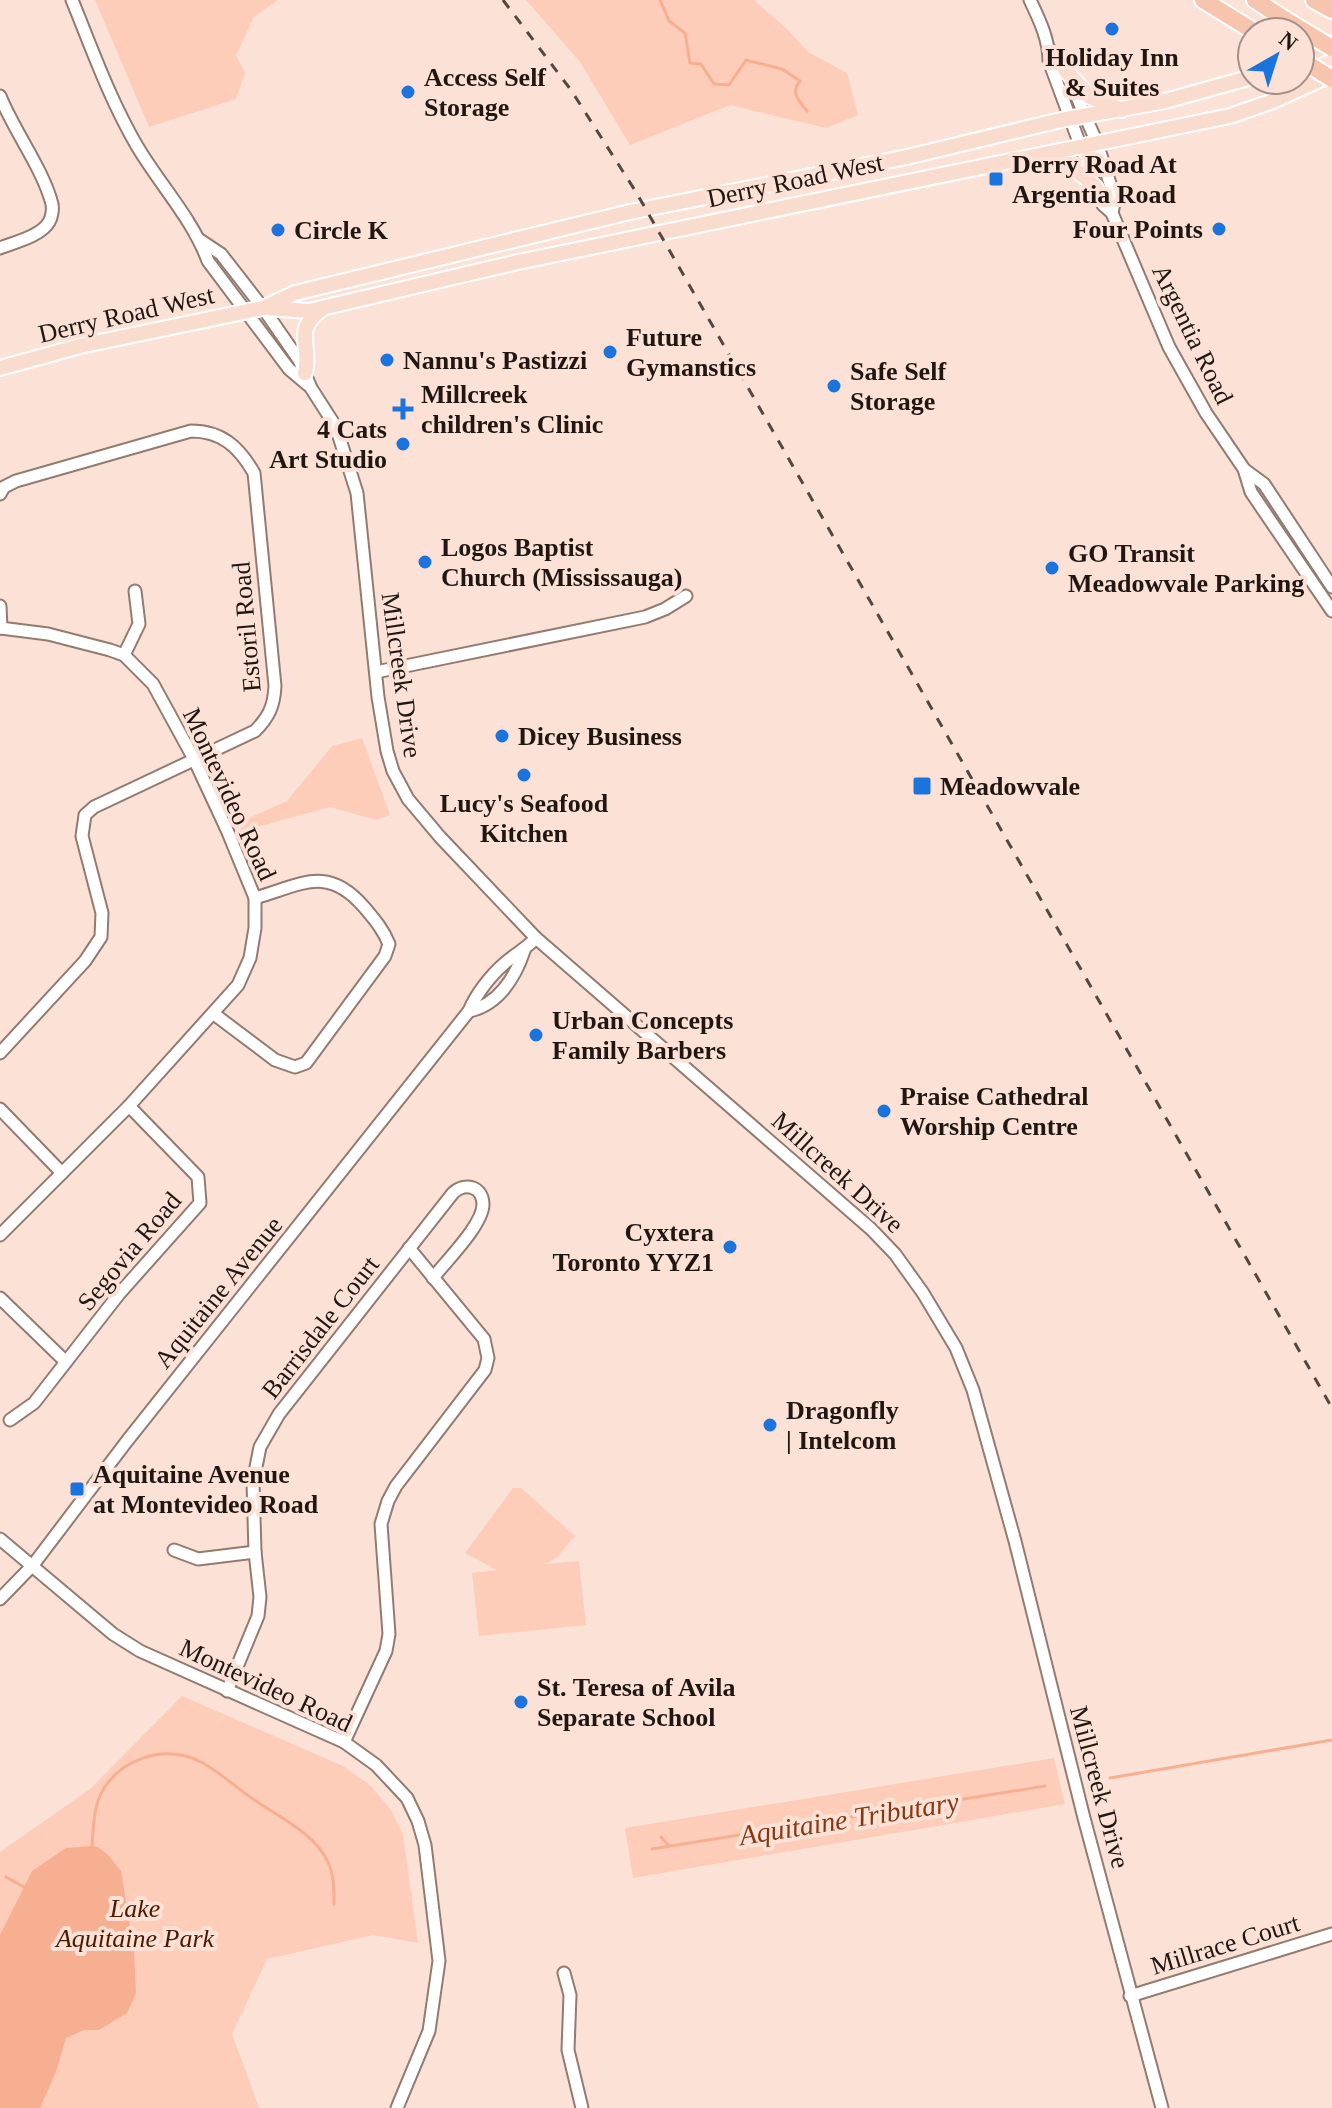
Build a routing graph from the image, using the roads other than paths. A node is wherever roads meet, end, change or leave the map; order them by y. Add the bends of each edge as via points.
1 (72, 0) edge
2 (1030, 0) edge
3 (1203, 0) edge
4 (1255, 0) edge
5 (1314, 0) edge
6 (1332, 10) edge
7 (1236, 20) edge
8 (1332, 45) edge
9 (1049, 49) junction
10 (1065, 70) junction
11 (1332, 76) edge
12 (1236, 81) edge
13 (0, 96) edge
14 (1123, 110) junction
15 (1078, 117) junction
16 (1090, 145) junction
17 (1035, 157) junction
18 (1096, 188) junction
19 (1112, 213) junction
20 (200, 240) junction
21 (0, 248) edge
22 (263, 308) junction
23 (324, 308) junction
24 (246, 312) junction
25 (0, 368) edge
26 (305, 373) junction
27 (311, 388) junction
28 (0, 494) edge
29 (1323, 574) edge
30 (1332, 587) edge
31 (135, 591) dead end
32 (686, 596) dead end
33 (0, 606) edge
34 (1332, 611) edge
35 (0, 628) edge
36 (124, 655) junction
37 (376, 672) junction
38 (194, 759) junction
39 (255, 898) junction
40 (536, 938) junction
41 (214, 1014) junction
42 (0, 1053) edge
43 (129, 1106) junction
44 (0, 1109) edge
45 (62, 1173) junction
46 (0, 1235) edge
47 (409, 1248) junction
48 (433, 1278) junction
49 (0, 1298) edge
50 (66, 1362) junction
51 (10, 1420) dead end
52 (0, 1539) edge
53 (174, 1550) dead end
54 (255, 1552) junction
55 (33, 1565) junction
56 (0, 1599) edge
57 (227, 1691) junction
58 (344, 1742) junction
59 (1332, 1934) edge
60 (564, 1973) dead end
61 (1130, 1996) junction
62 (397, 2108) edge
63 (582, 2108) edge
64 (1162, 2108) edge

1 - 20 street, Millcreek Drive via 126,127
2 - 9 street, Argentia Road
3 - 7 highway
4 - 8 highway, bridge
5 - 6 highway
9 - 10 street, Argentia Road
9 - 15 street, Argentia Road via 1049,61
10 - 14 main road via 1090,97
10 - 15 street, Argentia Road
11 - 16 main road, Derry Road West via 1230,116
12 - 14 main road, Derry Road West
13 - 21 street via 52,212 43,229
14 - 15 main road, Derry Road West
15 - 16 street, Argentia Road
15 - 22 main road, Derry Road West via 630,212 295,293
16 - 17 main road, Derry Road West
16 - 18 street, Argentia Road
16 - 19 street, Argentia Road via 1115,199
17 - 18 main road via 1064,163
17 - 23 main road, Derry Road West via 457,275
18 - 19 street, Argentia Road
19 - 29 street, Argentia Road via 1169,347 1206,413 1244,469 1264,484
20 - 22 street, Millcreek Drive via 221,254
20 - 24 street, Millcreek Drive via 208,261
22 - 23 main road, Derry Road West
22 - 24 main road, Derry Road West
22 - 26 street, Millcreek Drive
23 - 26 main road via 304,327
24 - 25 main road, Derry Road West
24 - 27 street, Millcreek Drive via 289,369
26 - 27 street, Millcreek Drive
27 - 37 street, Millcreek Drive via 336,427 357,493
28 - 38 street, Estoril Road via 16,481 191,431 225,438 244,455 254,473 274,705 255,731
29 - 30 street, Argentia Road
29 - 34 street, Argentia Road
31 - 36 street via 139,624
32 - 37 street via 645,617
33 - 35 street
35 - 36 street, Montevideo Road via 48,634
36 - 38 street, Montevideo Road via 153,684
37 - 40 street, Millcreek Drive via 387,751 408,799
38 - 39 street, Montevideo Road
38 - 42 street, Estoril Road via 85,815 82,836 102,913 101,937
39 - 41 street, Montevideo Road via 245,972
39 - 41 street via 329,881 355,897 383,930 389,944 385,956 314,1054 295,1067 275,1060
40 - 55 street, Aquitaine Avenue via 505,962 474,999
40 - 61 street, Millcreek Drive via 871,1229 908,1271 956,1348 985,1427
41 - 43 street, Montevideo Road
43 - 45 street, Montevideo Road
43 - 50 street, Segovia Road via 198,1177 200,1203
44 - 45 street
45 - 46 street, Montevideo Road
47 - 48 street
47 - 48 street, Barrisdale Court via 461,1186 476,1190 483,1209 476,1224
47 - 54 street, Barrisdale Court via 279,1414 260,1447 253,1482
48 - 58 street via 484,1339 488,1358 485,1370 388,1501 381,1524 386,1651
49 - 50 street
50 - 51 street, Segovia Road via 34,1403
52 - 55 street, Montevideo Road
53 - 54 street via 198,1559
54 - 57 street, Barrisdale Court via 258,1616
55 - 56 street, Aquitaine Avenue
55 - 57 street, Montevideo Road via 113,1634
57 - 58 street, Montevideo Road
58 - 62 street, Montevideo Road via 402,1790 425,1845 439,1961 429,2031
59 - 61 street, Millrace Court
60 - 63 street via 570,1995 568,2050
61 - 64 street, Millcreek Drive

